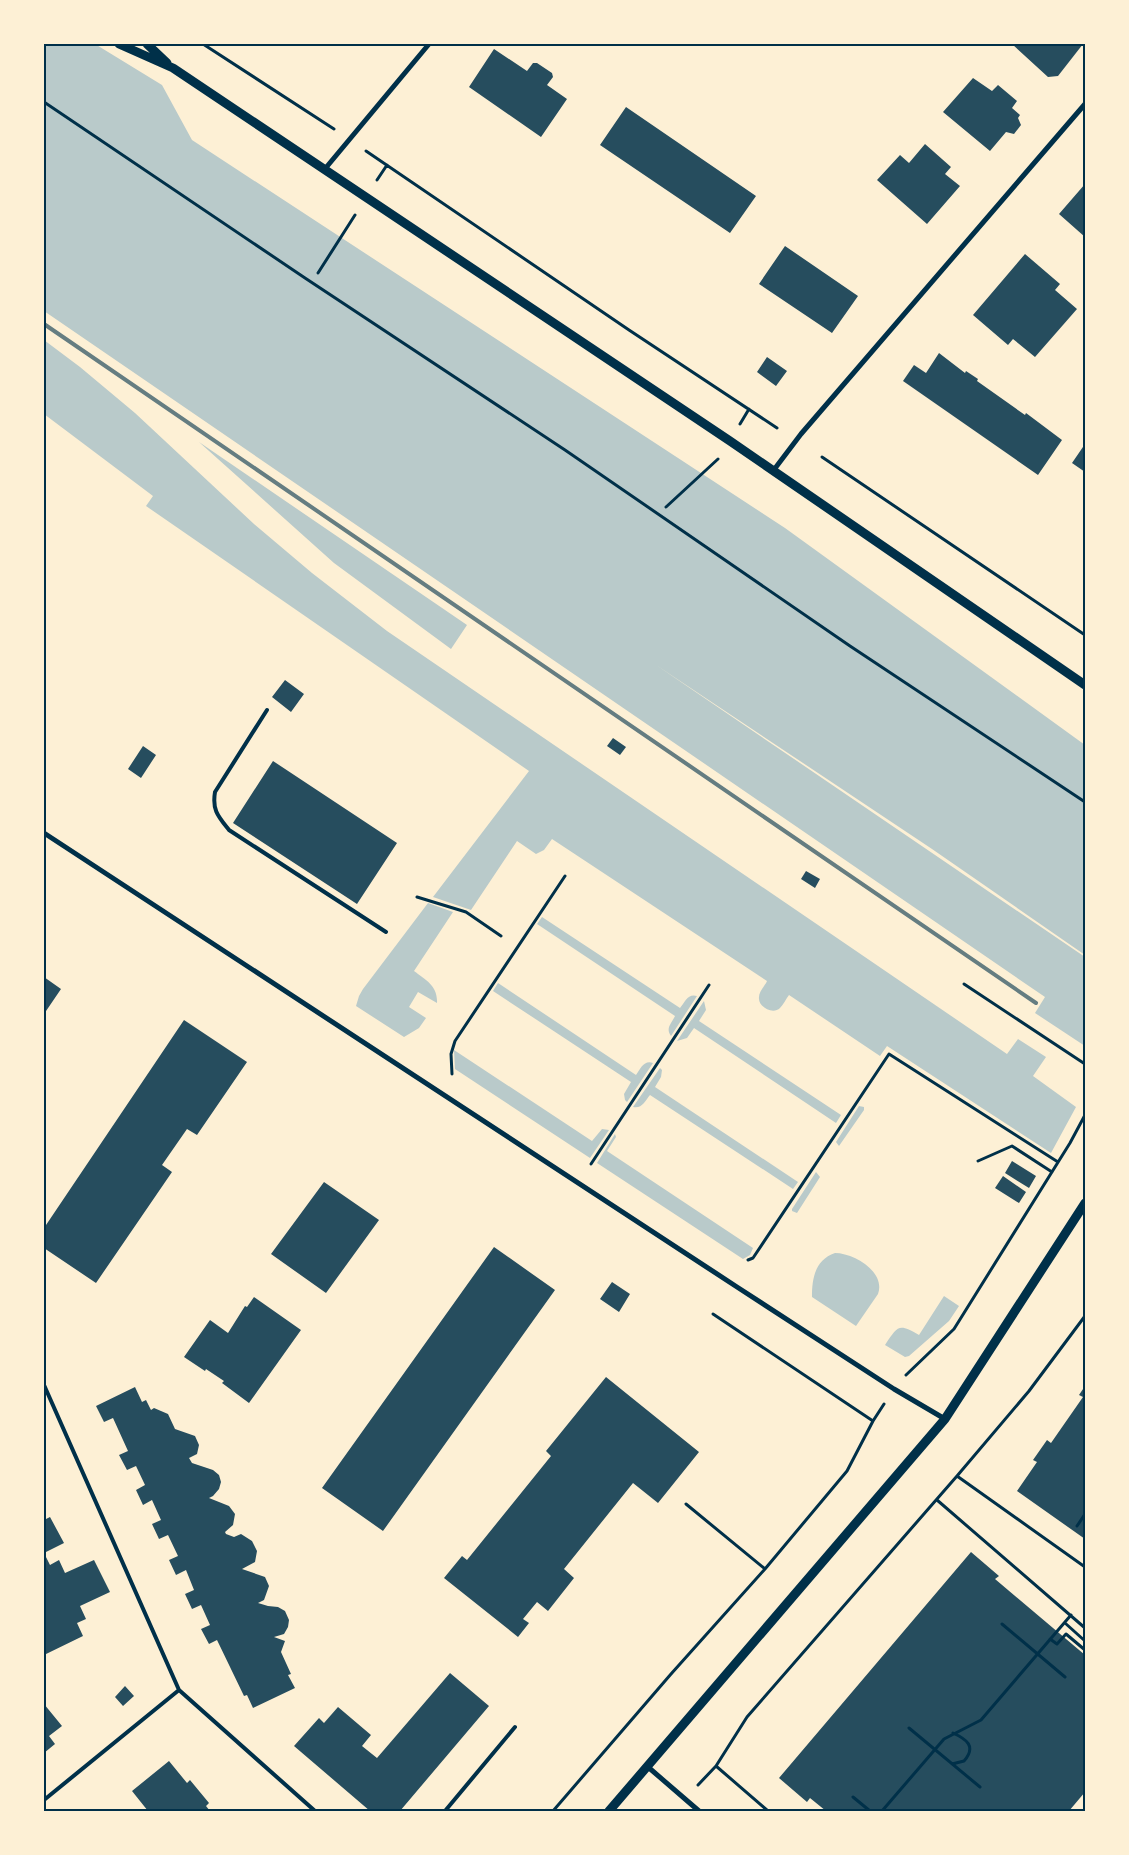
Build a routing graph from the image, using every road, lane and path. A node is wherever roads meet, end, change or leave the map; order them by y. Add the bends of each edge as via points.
1 (119, 44) edge
2 (147, 44) edge
3 (203, 44) edge
4 (429, 44) edge
5 (173, 68) junction
6 (44, 102) edge
7 (1085, 104) edge
8 (334, 129) dead end
9 (366, 150) dead end
10 (387, 165) junction
11 (324, 170) junction
12 (366, 198) junction
13 (318, 273) dead end
14 (749, 409) junction
15 (777, 428) dead end
16 (730, 441) junction
17 (822, 457) dead end
18 (772, 471) junction
19 (666, 507) dead end
20 (1085, 635) edge
21 (1085, 685) edge
22 (267, 710) dead end
23 (1085, 802) edge
24 (44, 833) edge
25 (565, 876) dead end
26 (417, 897) dead end
27 (386, 932) dead end
28 (501, 936) dead end
29 (964, 984) dead end
30 (709, 985) dead end
31 (1085, 1064) edge
32 (452, 1074) dead end
33 (1085, 1114) edge
34 (978, 1161) dead end
35 (1058, 1162) junction
36 (590, 1164) dead end
37 (1052, 1172) junction
38 (1085, 1203) edge
39 (748, 1260) dead end
40 (713, 1314) dead end
41 (1085, 1316) edge
42 (44, 1385) edge
43 (894, 1388) junction
44 (945, 1419) junction
45 (873, 1421) junction
46 (957, 1476) junction
47 (937, 1500) junction
48 (686, 1504) dead end
49 (1085, 1514) edge
50 (1077, 1526) dead end
51 (1085, 1567) edge
52 (765, 1569) junction
53 (1071, 1615) junction
54 (1065, 1623) junction
55 (1002, 1624) dead end
56 (1085, 1628) edge
57 (1050, 1639) junction
58 (1085, 1641) edge
59 (1085, 1650) edge
60 (1038, 1654) junction
61 (1065, 1677) dead end
62 (179, 1690) junction
63 (515, 1727) dead end
64 (910, 1728) dead end
65 (953, 1733) junction
66 (935, 1750) junction
67 (952, 1764) junction
68 (716, 1766) junction
69 (648, 1767) junction
70 (980, 1787) dead end
71 (853, 1797) dead end
72 (685, 1799) junction
73 (44, 1800) edge
74 (315, 1811) edge
75 (445, 1811) edge
76 (553, 1811) edge
77 (609, 1811) edge
78 (699, 1811) edge
79 (768, 1811) edge
80 (870, 1811) edge
81 (882, 1811) edge

1 - 5 street
2 - 5 street
3 - 8 path
4 - 11 street
5 - 11 street
6 - 23 path
7 - 18 street
9 - 10 path
10 - 12 path
10 - 14 path
11 - 12 street
12 - 13 path
12 - 16 street
14 - 15 path
14 - 16 path
16 - 18 street
16 - 19 path via 718,459
17 - 20 path
18 - 21 street
22 - 27 lane via 215,792 217,814 229,830
24 - 43 street
25 - 32 path via 455,1041 451,1054
26 - 28 path via 466,912
29 - 31 path
30 - 36 path
33 - 35 path
34 - 37 path via 1012,1146
35 - 37 path
35 - 39 path via 889,1054 753,1258
37 - 43 path via 954,1329
38 - 44 street
40 - 45 path
41 - 46 path via 1029,1391
42 - 62 lane
43 - 44 street
43 - 45 path
44 - 69 street
45 - 52 path via 847,1471
46 - 47 path
46 - 51 path
47 - 53 path
47 - 68 path via 747,1717
48 - 52 path
49 - 50 path
52 - 76 path
53 - 54 path
53 - 56 path
54 - 57 path
54 - 58 path
55 - 60 path
57 - 59 path via 1057,1644 1066,1634
57 - 60 path
60 - 61 path
60 - 65 path via 981,1720
62 - 73 lane
62 - 74 lane
63 - 75 lane
64 - 66 path
65 - 66 path via 944,1738
65 - 67 path via 964,1738 970,1747 964,1760
66 - 67 path
66 - 81 path
67 - 70 path
68 - 72 path
68 - 79 path
69 - 72 street
69 - 77 street
71 - 80 path
72 - 78 street

